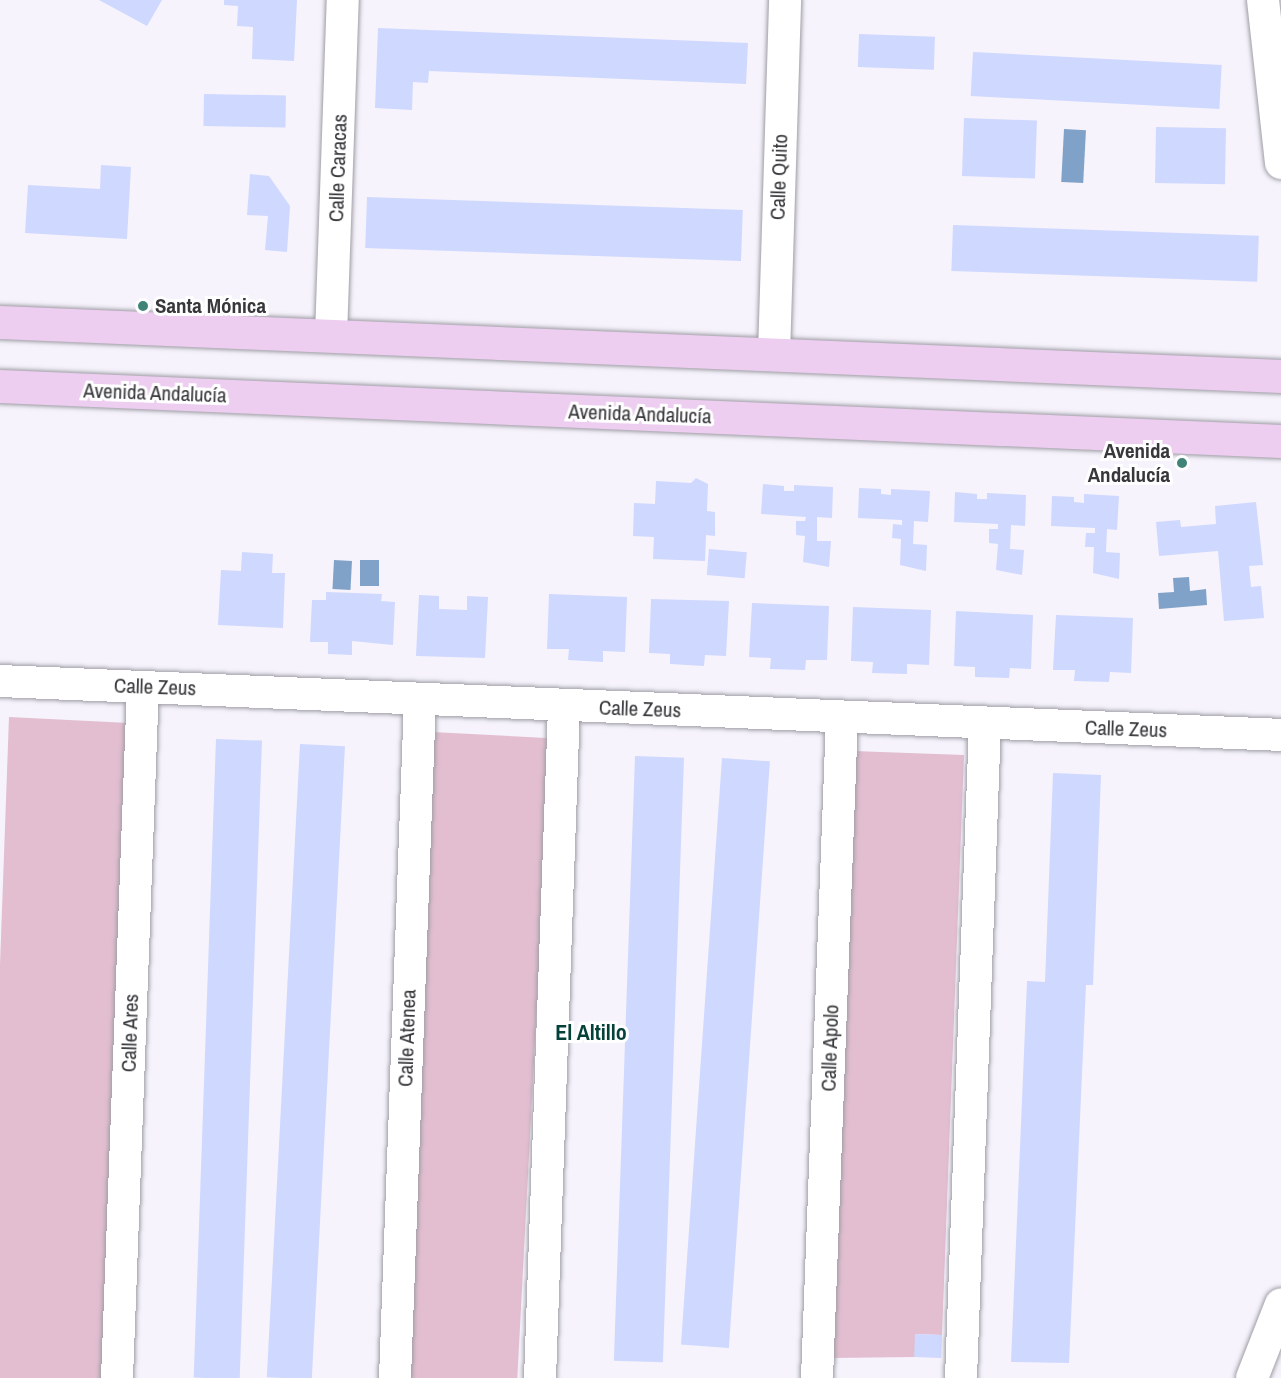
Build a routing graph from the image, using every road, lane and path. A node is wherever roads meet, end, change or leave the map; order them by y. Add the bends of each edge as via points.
1 (343, 0) edge
2 (785, 0) edge
3 (1263, 0) edge
4 (1281, 163) edge
5 (0, 321) edge
6 (331, 336) junction
7 (774, 354) junction
8 (1281, 376) edge
9 (0, 386) edge
10 (1281, 441) edge
11 (0, 681) edge
12 (143, 687) junction
13 (420, 699) junction
14 (564, 706) junction
15 (842, 717) junction
16 (985, 723) junction
17 (1281, 735) edge
18 (1281, 1304) edge
19 (117, 1378) edge
20 (395, 1378) edge
21 (540, 1378) edge
22 (818, 1378) edge
23 (961, 1378) edge
24 (1252, 1378) edge

1 - 6 street, Calle Caracas
2 - 7 street, Calle Quito
3 - 4 street
5 - 6 main road
6 - 7 main road
7 - 8 main road
9 - 10 main road, Avenida Andalucía
11 - 12 street, Calle Zeus
12 - 13 street, Calle Zeus
12 - 19 street, Calle Ares
13 - 14 street, Calle Zeus
13 - 20 street, Calle Atenea
14 - 15 street, Calle Zeus
14 - 21 street
15 - 16 street, Calle Zeus
15 - 22 street, Calle Apolo
16 - 17 street, Calle Zeus
16 - 23 street
18 - 24 street

